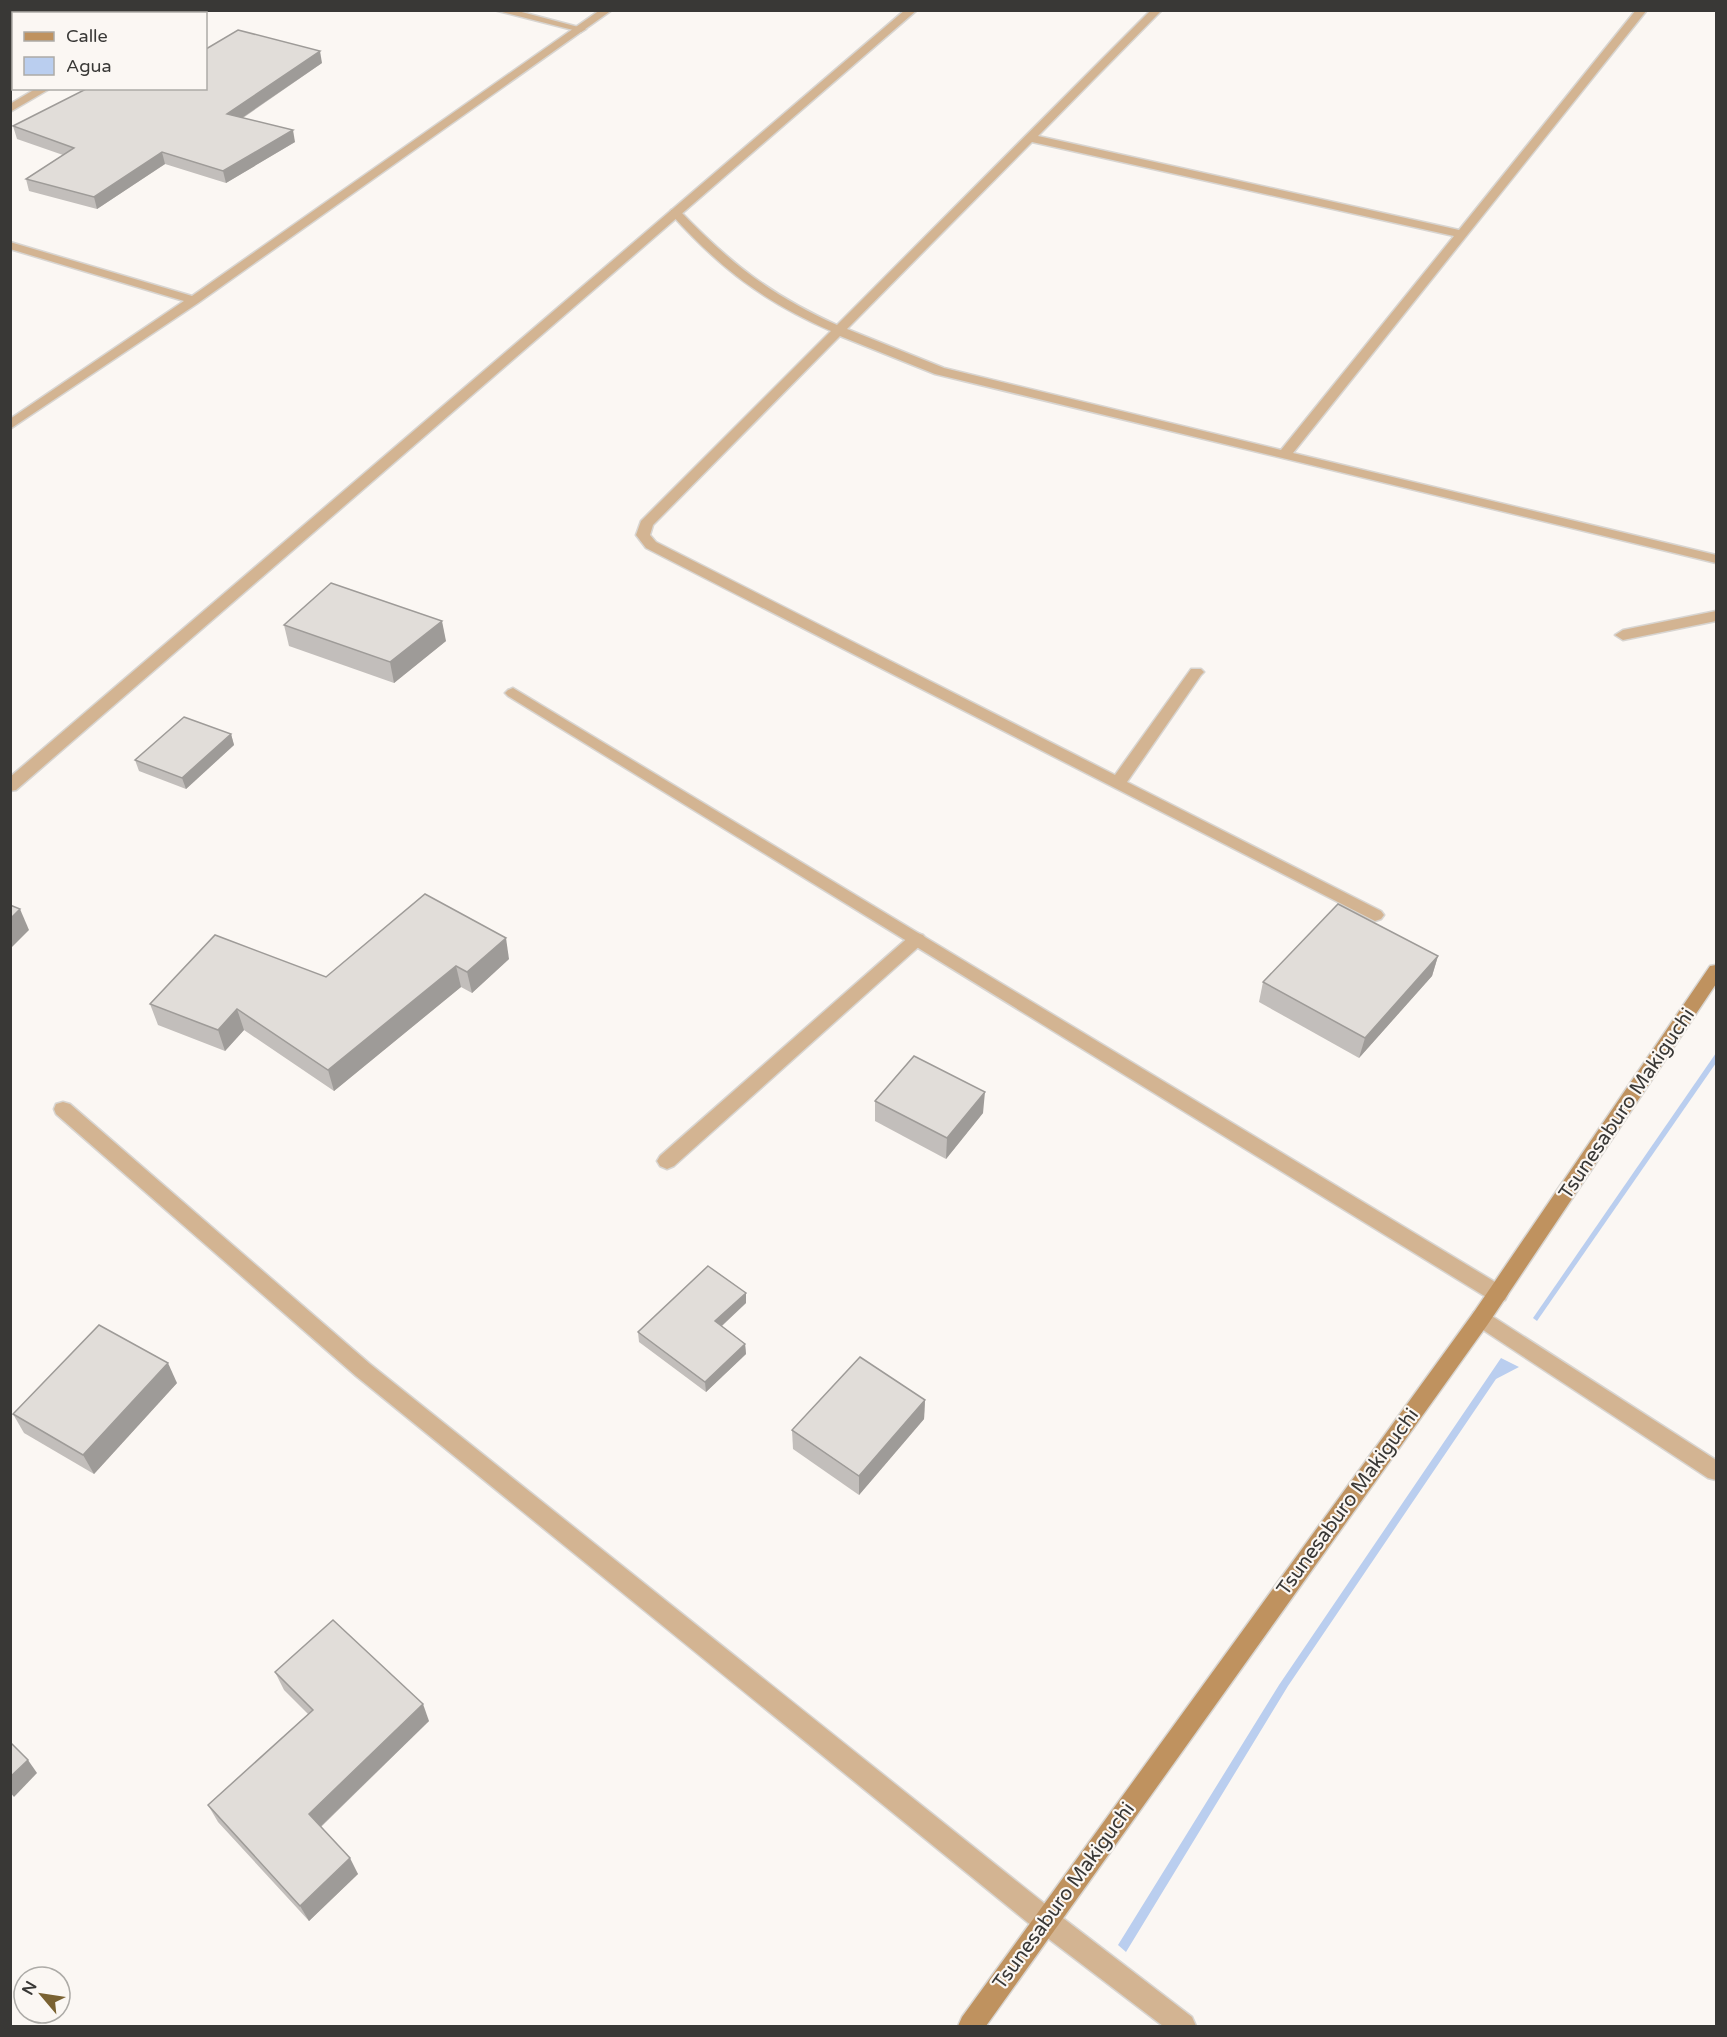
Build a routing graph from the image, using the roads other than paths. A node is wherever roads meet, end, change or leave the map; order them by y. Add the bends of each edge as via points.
1 (499, 10) edge
2 (607, 10) edge
3 (912, 10) edge
4 (1157, 10) edge
5 (1642, 10) edge
6 (581, 29) junction
7 (42, 90) edge
8 (10, 108) edge
9 (1031, 138) junction
10 (675, 213) junction
11 (1462, 234) junction
12 (10, 245) edge
13 (194, 300) junction
14 (839, 332) junction
15 (10, 425) edge
16 (1285, 454) junction
17 (1716, 559) edge
18 (1716, 615) edge
19 (1623, 635) dead end
20 (1196, 672) dead end
21 (513, 693) dead end
22 (1117, 783) junction
23 (10, 786) edge
24 (1375, 915) dead end
25 (917, 939) junction
26 (1716, 971) edge
27 (63, 1109) dead end
28 (667, 1161) dead end
29 (1498, 1294) junction
30 (1481, 1318) junction
31 (1716, 1471) edge
32 (1046, 1921) junction
33 (971, 2026) edge
34 (1183, 2026) edge

1 - 6 street
2 - 6 street
3 - 10 street
4 - 9 street
5 - 11 street
6 - 13 street
7 - 8 street
9 - 11 street
9 - 14 street
10 - 14 street via 711,251 759,288
10 - 23 street
11 - 16 street
12 - 13 street
13 - 15 street
14 - 16 street via 940,371
14 - 22 street via 646,524 643,535 651,545
16 - 17 street
18 - 19 street
20 - 22 street
21 - 25 street
22 - 24 street
25 - 28 street
25 - 29 street
26 - 29 street, Tsunesaburo Makiguchi
27 - 32 street via 363,1370
29 - 30 street, Tsunesaburo Makiguchi
30 - 31 street
30 - 32 street, Tsunesaburo Makiguchi
32 - 33 street, Tsunesaburo Makiguchi
32 - 34 street

